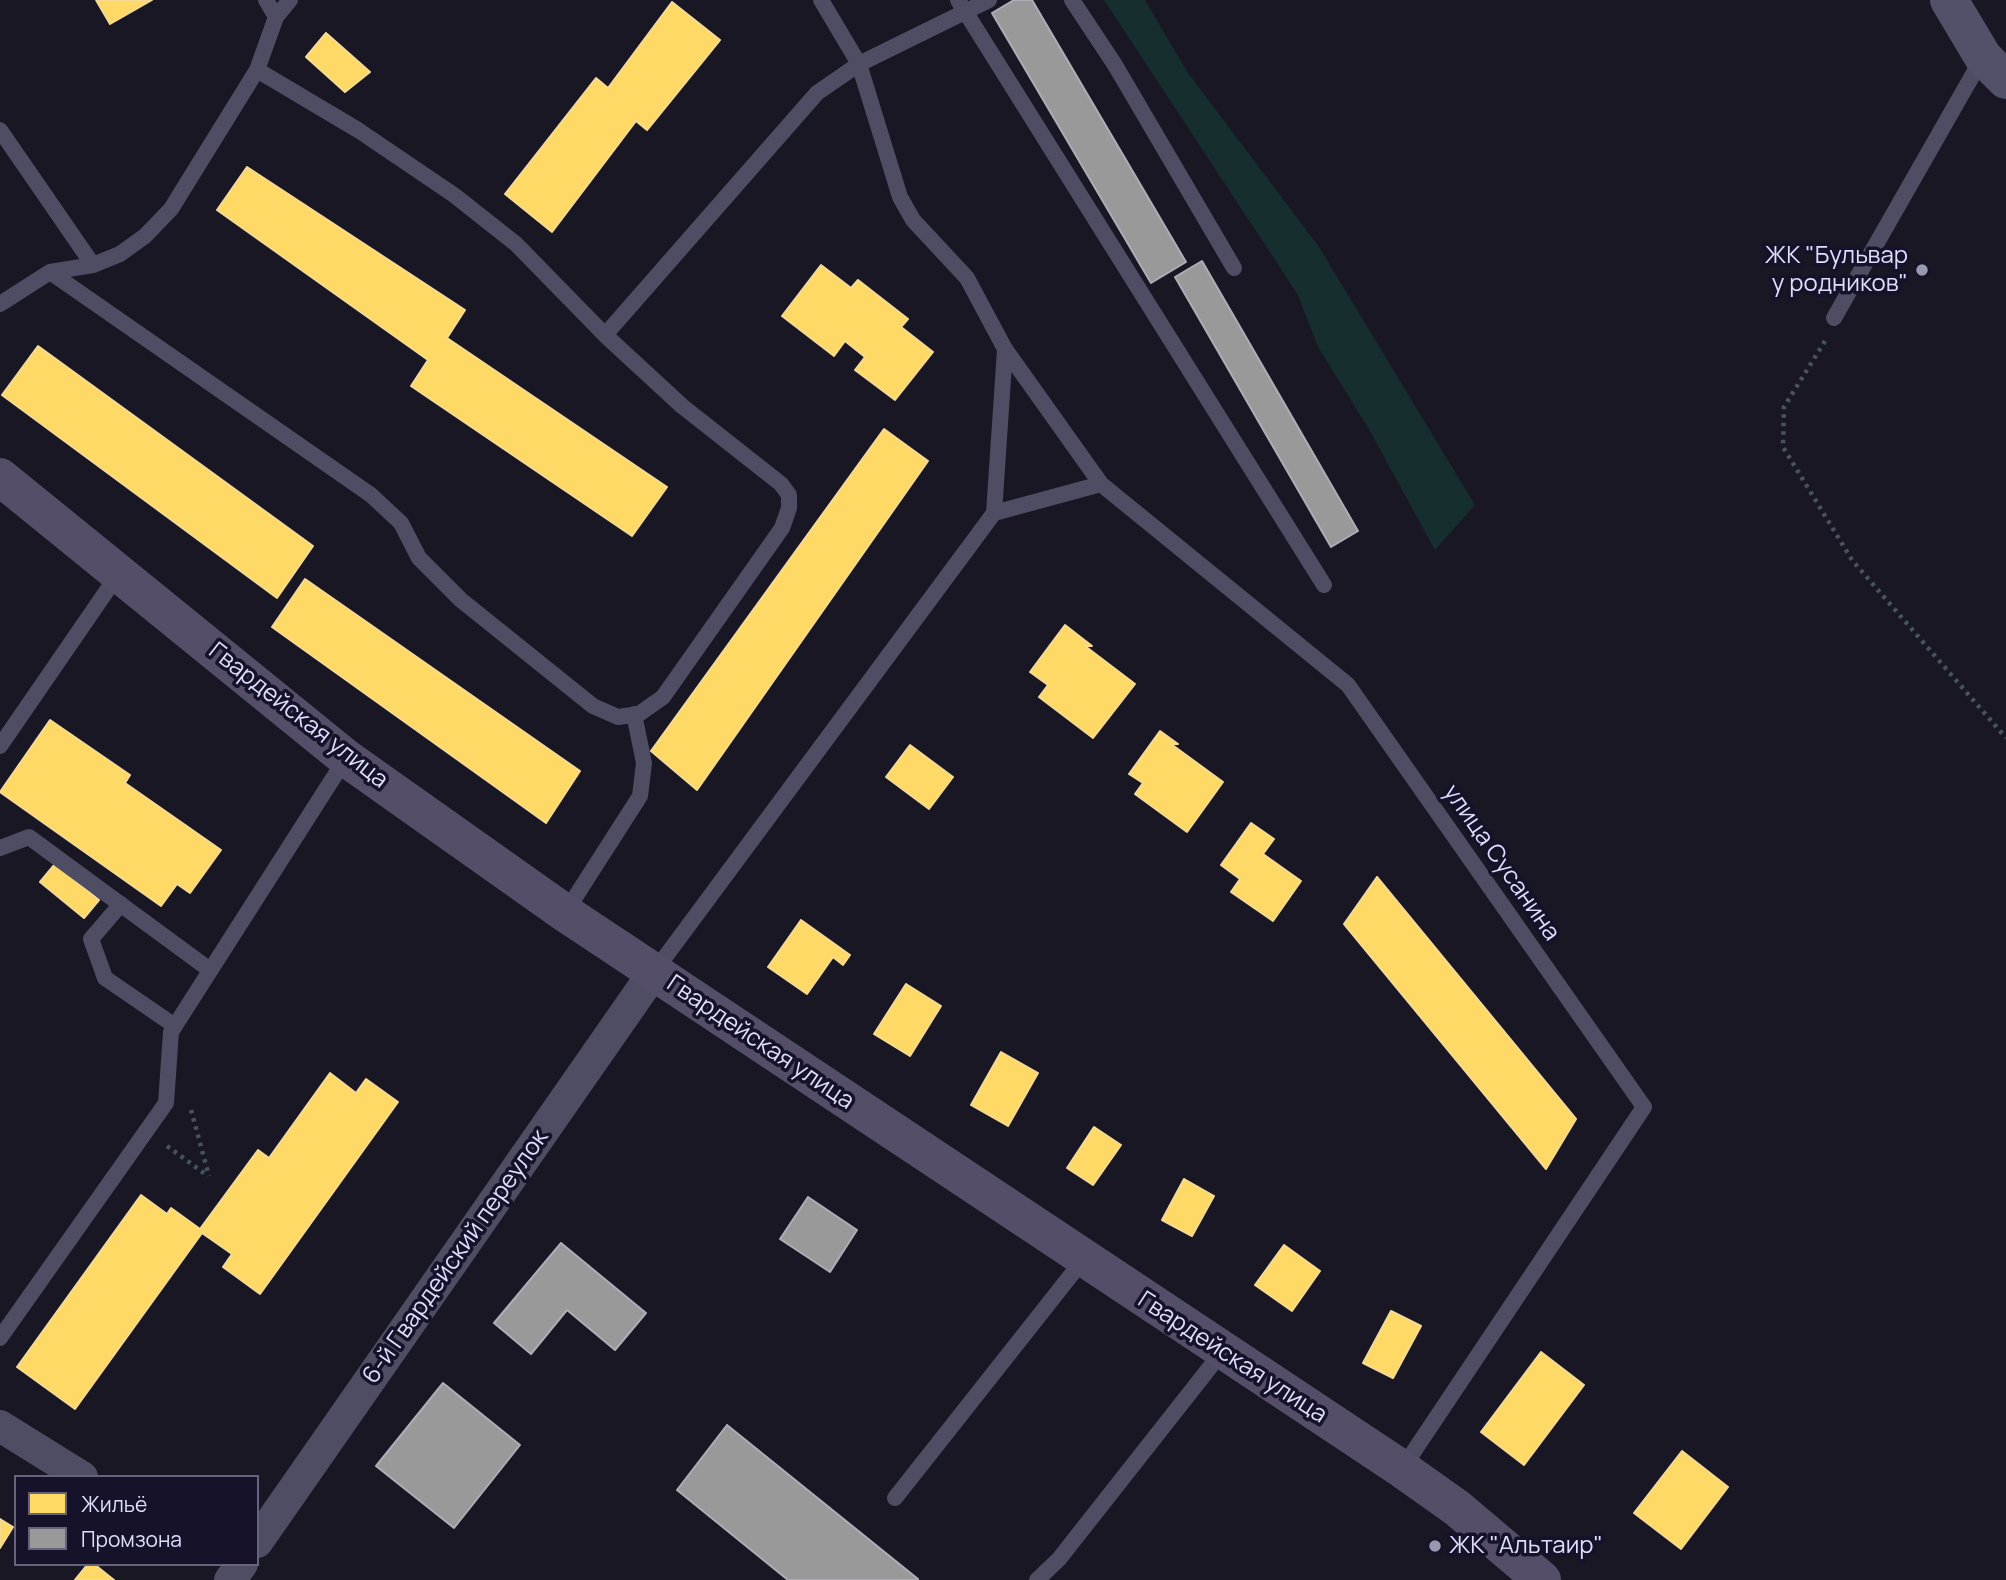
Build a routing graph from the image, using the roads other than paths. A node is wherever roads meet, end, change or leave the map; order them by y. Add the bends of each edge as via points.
1 (266, 0) edge
2 (290, 0) edge
3 (821, 0) edge
4 (989, 0) edge
5 (1072, 0) edge
6 (1949, 0) edge
7 (962, 6) edge
8 (276, 17) junction
9 (859, 64) junction
10 (1995, 68) edge
11 (257, 70) junction
12 (0, 130) edge
13 (93, 265) junction
14 (1234, 268) dead end
15 (50, 272) junction
16 (0, 304) edge
17 (1834, 318) road end
18 (605, 335) junction
19 (1005, 349) junction
20 (0, 477) edge
21 (1101, 484) junction
22 (995, 513) junction
23 (119, 573) junction
24 (1324, 585) dead end
25 (634, 714) junction
26 (0, 746) edge
27 (345, 758) junction
28 (0, 848) edge
29 (121, 904) junction
30 (565, 913) junction
31 (211, 970) junction
32 (654, 971) junction
33 (175, 1026) junction
34 (1083, 1260) junction
35 (0, 1338) edge
36 (1222, 1352) junction
37 (0, 1426) edge
38 (1402, 1469) junction
39 (79, 1475) edge
40 (895, 1497) dead end
41 (259, 1539) edge
42 (1037, 1580) edge
43 (1542, 1580) edge

1 - 8 lane
2 - 8 lane
3 - 9 lane, улица Сусанина
4 - 7 lane
5 - 14 lane
6 - 10 street
7 - 9 lane
7 - 24 lane
8 - 11 lane
9 - 18 lane via 817,93
9 - 19 lane, улица Сусанина via 900,197 913,220 967,278
10 - 17 lane
11 - 13 lane via 171,208 145,236 120,254
11 - 18 lane via 454,195 516,244
12 - 13 lane
13 - 15 lane
15 - 16 lane
15 - 25 lane via 370,495 401,523 419,558 461,600 593,706 618,717
18 - 25 lane via 789,495 782,528 663,697
19 - 21 lane, улица Сусанина
19 - 22 lane
20 - 23 main road, Гвардейская улица
21 - 22 lane
21 - 38 lane, улица Сусанина via 1348,685 1644,1107
22 - 32 lane
23 - 26 lane
23 - 27 main road, Гвардейская улица
25 - 30 lane via 644,763 639,796
27 - 30 main road, Гвардейская улица
27 - 31 lane
28 - 29 lane via 29,837
29 - 31 lane
29 - 33 lane via 91,939 105,978
30 - 32 main road, Гвардейская улица
31 - 33 lane
32 - 34 main road, Гвардейская улица
32 - 41 street, 6-й Гвардейский переулок
33 - 35 lane via 166,1103
34 - 36 main road, Гвардейская улица
34 - 40 lane
36 - 38 main road, Гвардейская улица
36 - 42 lane via 1059,1559
37 - 39 street
38 - 43 main road, Гвардейская улица via 1457,1508

